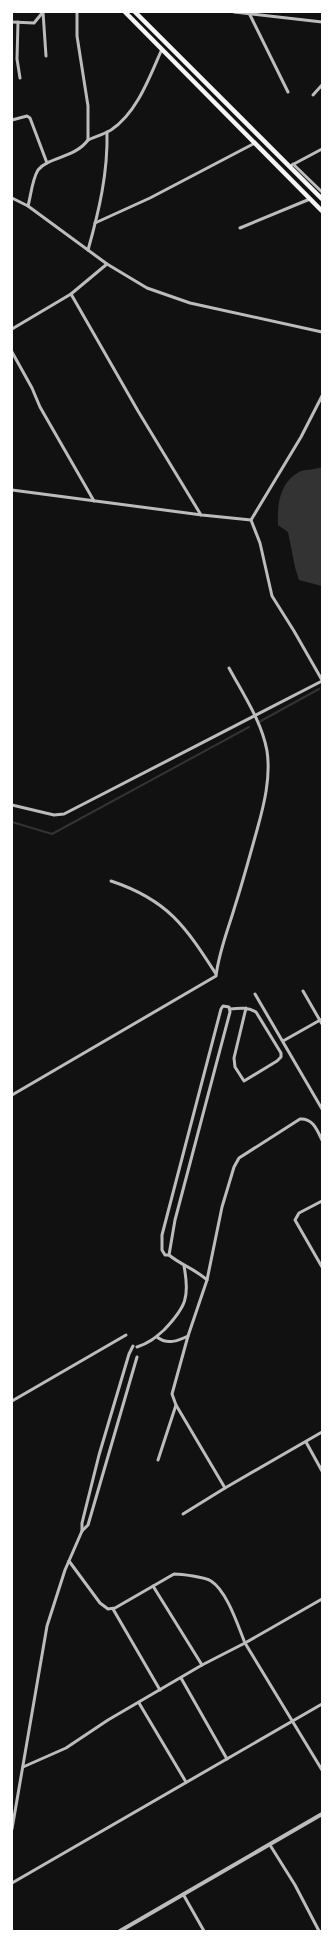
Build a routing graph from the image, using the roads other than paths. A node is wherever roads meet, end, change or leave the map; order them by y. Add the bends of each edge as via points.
1 (43, 12) edge
2 (77, 12) edge
3 (125, 12) edge
4 (135, 12) edge
5 (234, 12) edge
6 (274, 12) edge
7 (250, 15) junction
8 (274, 17) junction
9 (12, 22) edge
10 (18, 22) junction
11 (322, 22) edge
12 (162, 49) junction
13 (17, 55) junction
14 (46, 56) dead end
15 (12, 57) edge
16 (20, 78) dead end
17 (322, 85) edge
18 (288, 92) dead end
19 (313, 95) dead end
20 (12, 120) edge
21 (107, 132) junction
22 (88, 140) junction
23 (255, 143) junction
24 (322, 149) edge
25 (47, 163) junction
26 (291, 165) junction
27 (322, 192) edge
28 (12, 198) edge
29 (310, 199) junction
30 (322, 199) edge
31 (28, 206) junction
32 (322, 211) edge
33 (95, 223) junction
34 (240, 228) dead end
35 (88, 250) junction
36 (107, 264) junction
37 (71, 294) junction
38 (12, 330) edge
39 (322, 332) edge
40 (12, 352) edge
41 (322, 396) edge
42 (12, 490) edge
43 (94, 501) junction
44 (202, 515) junction
45 (251, 520) junction
46 (229, 668) dead end
47 (322, 681) edge
48 (254, 716) junction
49 (12, 805) edge
50 (111, 881) dead end
51 (216, 974) junction
52 (303, 991) dead end
53 (255, 994) dead end
54 (246, 1008) junction
55 (230, 1009) junction
56 (321, 1020) edge
57 (322, 1024) edge
58 (283, 1041) junction
59 (12, 1094) edge
60 (322, 1110) edge
61 (322, 1140) edge
62 (171, 1201) junction
63 (322, 1201) edge
64 (179, 1204) junction
65 (169, 1255) junction
66 (184, 1266) junction
67 (322, 1267) edge
68 (207, 1280) junction
69 (126, 1335) dead end
70 (188, 1336) junction
71 (157, 1337) junction
72 (133, 1346) dead end
73 (137, 1346) dead end
74 (137, 1357) dead end
75 (121, 1379) junction
76 (129, 1381) junction
77 (12, 1401) edge
78 (176, 1405) junction
79 (322, 1432) edge
80 (306, 1442) junction
81 (158, 1460) dead end
82 (322, 1471) edge
83 (225, 1488) junction
84 (183, 1514) dead end
85 (82, 1531) junction
86 (69, 1561) junction
87 (153, 1586) junction
88 (322, 1599) edge
89 (113, 1609) junction
90 (245, 1643) junction
91 (202, 1665) junction
92 (181, 1678) junction
93 (160, 1690) junction
94 (139, 1703) junction
95 (322, 1704) edge
96 (294, 1721) junction
97 (227, 1760) junction
98 (23, 1767) junction
99 (322, 1770) edge
100 (186, 1782) junction
101 (322, 1814) edge
102 (12, 1829) edge
103 (270, 1845) junction
104 (12, 1883) edge
105 (183, 1894) junction
106 (120, 1931) edge
107 (204, 1931) edge
108 (319, 1931) edge

1 - 10 street via 34,23
1 - 14 street
2 - 22 street via 77,36 88,106
3 - 12 main road
4 - 26 main road
5 - 7 street
6 - 8 street
7 - 8 street
7 - 18 street
8 - 11 street
9 - 10 street
10 - 13 street
12 - 21 street via 132,108
12 - 23 main road
13 - 15 street
13 - 16 street
17 - 19 street
20 - 25 street via 27,116 30,118
21 - 22 street
21 - 33 street via 106,167
22 - 25 street via 75,151
23 - 29 main road
23 - 33 street via 150,198
24 - 26 street
25 - 31 street via 37,173
26 - 27 street
26 - 30 main road
28 - 31 street
29 - 32 main road
29 - 34 street
31 - 35 street
33 - 35 street
35 - 36 street
36 - 37 street
36 - 39 street via 147,288 190,303
37 - 38 street
37 - 44 street via 138,411
40 - 43 street
41 - 45 street via 301,437
42 - 43 street
43 - 44 street
44 - 45 street
45 - 47 street via 260,543 272,596
46 - 48 street
47 - 48 street
48 - 49 street via 64,814 54,816
48 - 51 street via 267,752 266,787 260,820 223,940
50 - 51 street via 138,891 170,912
51 - 59 street
52 - 56 street
53 - 58 street
54 - 54 street via 254,1010 259,1015 281,1055 277,1061 244,1081 235,1067 234,1058
54 - 55 street
55 - 62 street via 226,1006 220,1009
55 - 64 street
56 - 57 street
56 - 58 street
58 - 60 street
61 - 68 street via 311,1121 300,1119 239,1158 234,1166 222,1207
62 - 64 street
62 - 65 street via 161,1240 162,1250 165,1255
63 - 67 street via 299,1213 295,1220
64 - 65 street
65 - 66 street
66 - 68 street via 195,1270
66 - 71 street via 187,1289 183,1307 178,1316
68 - 70 street
69 - 77 street
70 - 71 street via 167,1342
70 - 78 street via 172,1394
71 - 73 street
72 - 75 street
74 - 76 street
75 - 76 street
75 - 85 street via 99,1455
76 - 85 street via 88,1525
78 - 81 street
78 - 83 street
79 - 80 street
80 - 82 street
80 - 83 street
83 - 84 street
85 - 86 street
86 - 89 street via 100,1603 105,1608
86 - 98 street via 46,1633
87 - 89 street
87 - 90 street via 174,1574 211,1581 222,1594
87 - 91 street
88 - 90 street
89 - 93 street
90 - 91 street
90 - 96 street
91 - 92 street
92 - 93 street
92 - 97 street
93 - 94 street
94 - 98 street via 66,1748
94 - 100 street
95 - 96 street
96 - 97 street
96 - 99 street
97 - 100 street
98 - 102 street
100 - 104 street
101 - 103 street
103 - 105 street
103 - 108 street
105 - 106 street
105 - 107 street

